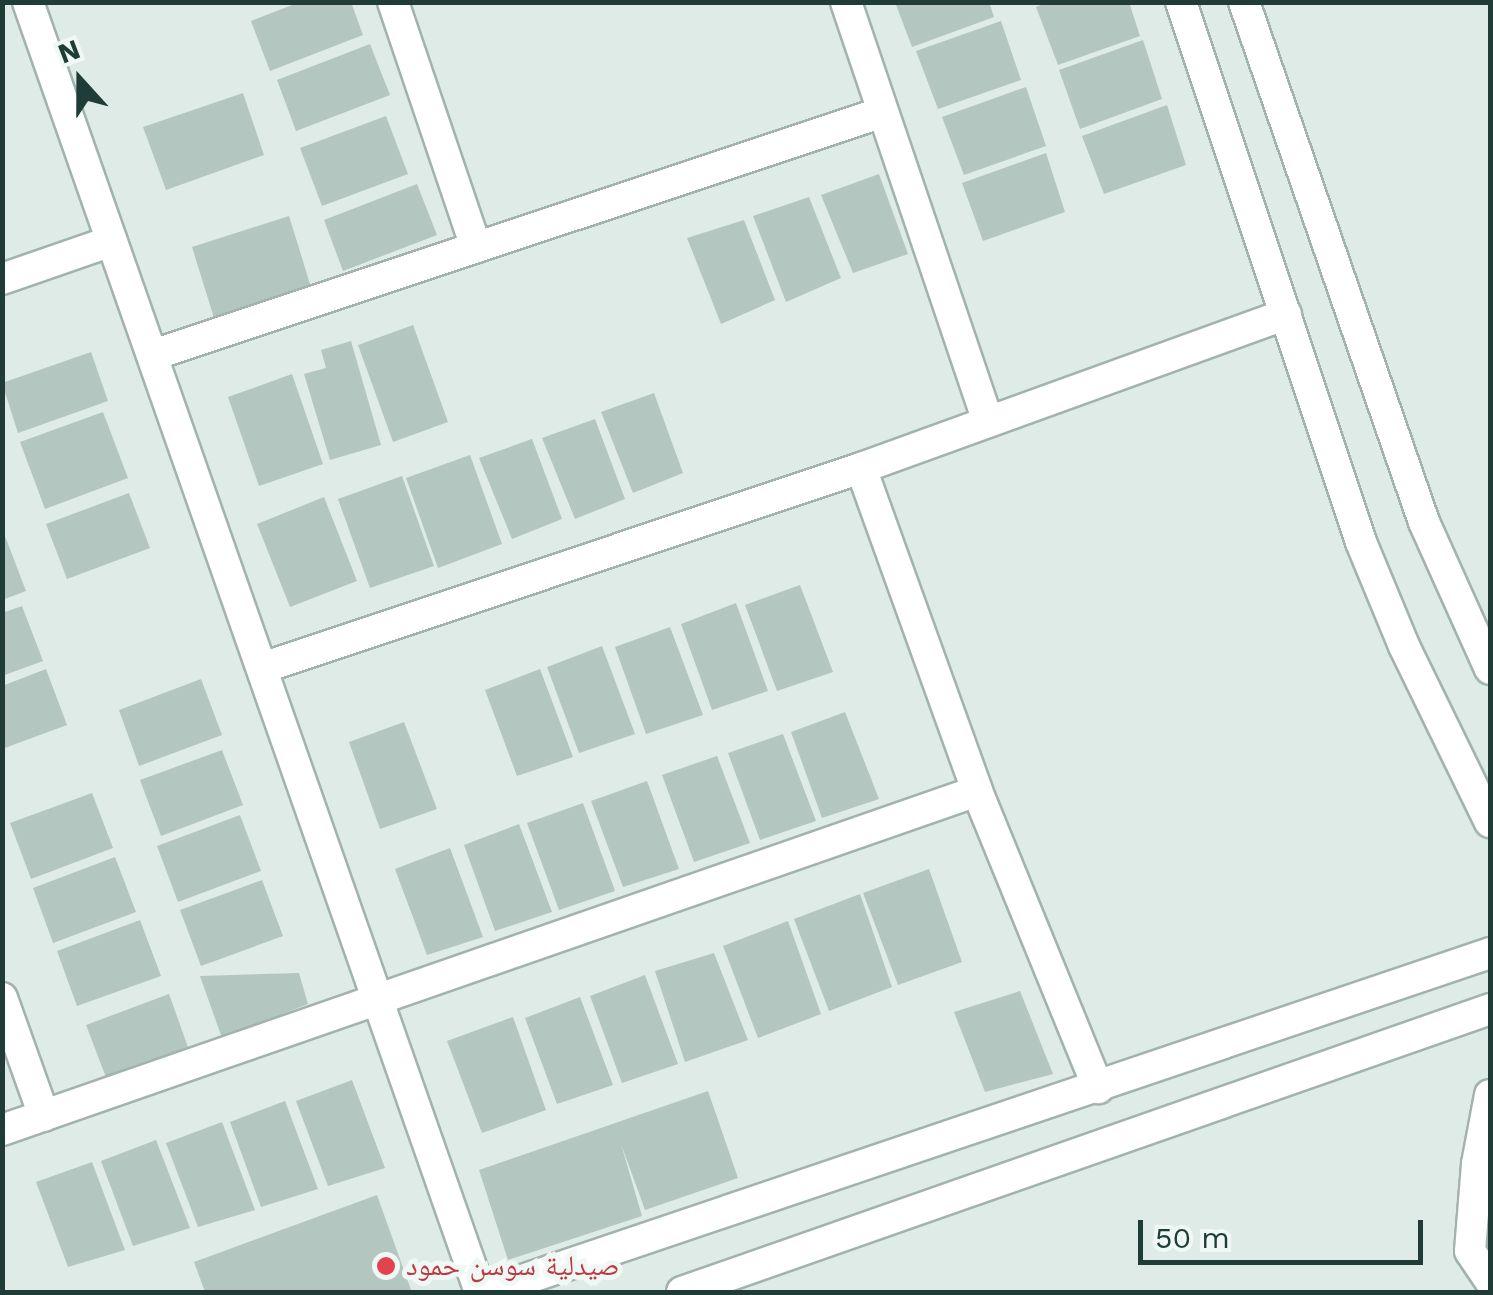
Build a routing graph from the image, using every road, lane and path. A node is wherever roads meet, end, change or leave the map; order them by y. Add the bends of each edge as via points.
1 (28, 2) edge
2 (846, 2) edge
3 (1182, 2) edge
4 (1244, 2) edge
5 (402, 5) edge
6 (883, 112) junction
7 (112, 240) junction
8 (476, 248) junction
9 (2, 279) edge
10 (1286, 314) junction
11 (153, 356) junction
12 (988, 422) junction
13 (861, 468) junction
14 (262, 668) junction
15 (1490, 669) edge
16 (977, 791) junction
17 (1490, 822) edge
18 (1490, 954) edge
19 (2, 998) edge
20 (377, 1000) junction
21 (1490, 1009) edge
22 (1098, 1088) junction
23 (1490, 1095) edge
24 (44, 1116) junction
25 (2, 1130) edge
26 (1490, 1281) edge
27 (484, 1292) edge
28 (682, 1292) edge

1 - 7 street
2 - 6 street
3 - 10 street
4 - 15 street via 1424,522
5 - 8 street
6 - 8 street
6 - 12 street
7 - 9 street
7 - 11 street
8 - 11 street
10 - 12 street
10 - 17 street via 1362,542 1404,646
11 - 14 street
12 - 13 street
13 - 14 street
13 - 16 street
14 - 20 street
16 - 20 street
16 - 22 street
18 - 22 street
19 - 24 street
20 - 24 street
20 - 27 street
21 - 28 street
22 - 27 street
23 - 26 street via 1470,1251
24 - 25 street

